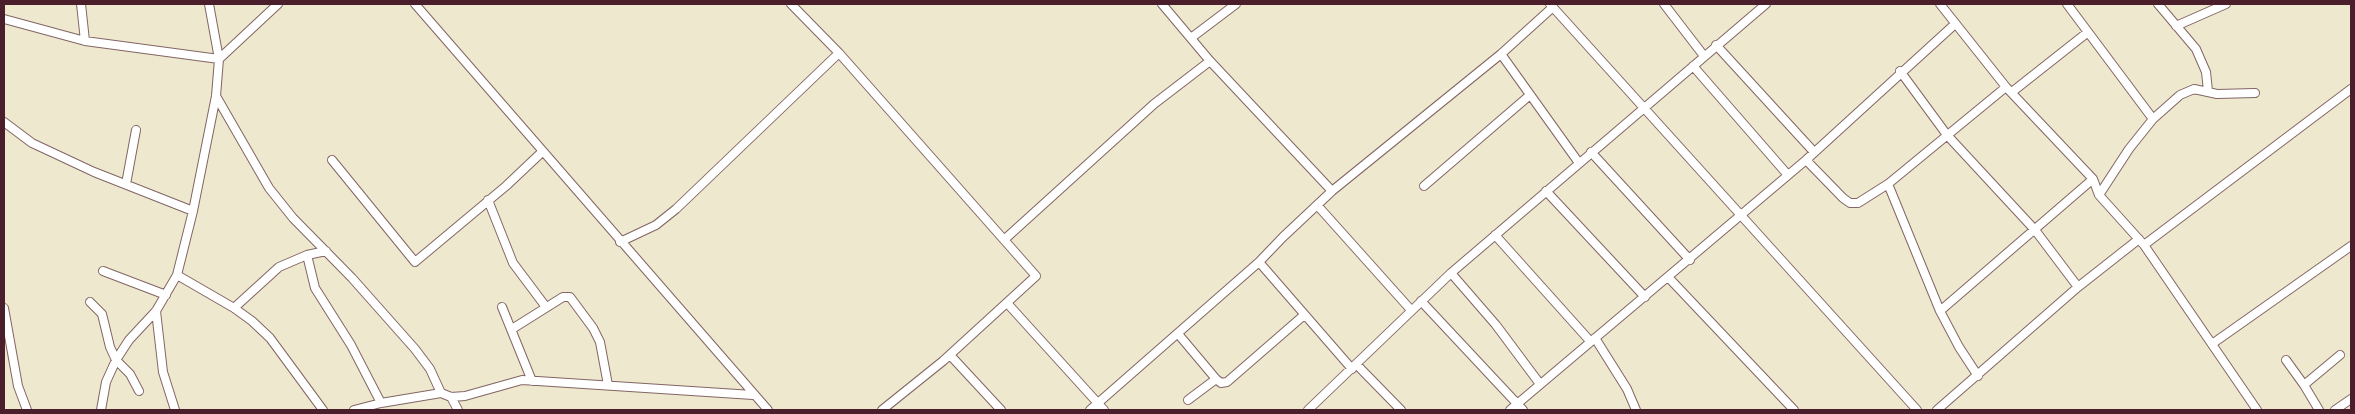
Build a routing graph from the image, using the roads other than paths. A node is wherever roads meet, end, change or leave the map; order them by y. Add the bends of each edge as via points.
1 (81, 4) edge
2 (209, 4) edge
3 (278, 4) edge
4 (415, 4) edge
5 (791, 4) edge
6 (1162, 4) edge
7 (1236, 4) edge
8 (1664, 4) edge
9 (1766, 4) edge
10 (1940, 4) edge
11 (2067, 4) edge
12 (2158, 4) edge
13 (2226, 4) edge
14 (1552, 6) edge
15 (4, 20) edge
16 (1954, 24) junction
17 (2176, 26) junction
18 (2088, 32) junction
19 (1191, 38) junction
20 (85, 41) junction
21 (1716, 45) junction
22 (839, 53) junction
23 (1502, 54) junction
24 (1704, 56) junction
25 (219, 59) junction
26 (1210, 61) junction
27 (1693, 66) junction
28 (1900, 71) junction
29 (2009, 89) junction
30 (2351, 89) edge
31 (2208, 91) junction
32 (2255, 93) dead end
33 (1530, 95) junction
34 (216, 96) junction
35 (1644, 107) junction
36 (2153, 119) junction
37 (4, 122) edge
38 (136, 130) dead end
39 (1947, 135) junction
40 (542, 152) junction
41 (1591, 152) junction
42 (1814, 152) junction
43 (332, 160) dead end
44 (1806, 160) junction
45 (1578, 163) junction
46 (1787, 174) junction
47 (2093, 179) junction
48 (126, 184) junction
49 (1888, 184) junction
50 (1424, 186) dead end
51 (1332, 191) junction
52 (1546, 191) junction
53 (2099, 195) junction
54 (488, 200) junction
55 (1317, 205) junction
56 (193, 211) junction
57 (1740, 213) junction
58 (2035, 230) junction
59 (1495, 235) junction
60 (1005, 239) junction
61 (620, 242) junction
62 (2141, 242) junction
63 (2351, 246) edge
64 (326, 251) junction
65 (307, 255) junction
66 (1690, 260) junction
67 (1259, 262) junction
68 (103, 271) dead end
69 (1451, 273) junction
70 (177, 275) junction
71 (1668, 277) junction
72 (2078, 288) junction
73 (166, 294) junction
74 (1645, 297) junction
75 (1421, 301) junction
76 (90, 302) dead end
77 (1007, 303) junction
78 (502, 307) dead end
79 (546, 307) junction
80 (234, 308) junction
81 (4, 310) edge
82 (1410, 310) junction
83 (1940, 310) junction
84 (156, 311) junction
85 (1303, 316) junction
86 (512, 330) junction
87 (1178, 335) junction
88 (1593, 340) junction
89 (2212, 344) junction
90 (950, 355) junction
91 (2340, 355) dead end
92 (116, 360) junction
93 (2286, 360) dead end
94 (1354, 367) junction
95 (1978, 376) junction
96 (1216, 379) junction
97 (532, 381) junction
98 (1540, 384) junction
99 (2304, 385) junction
100 (608, 386) junction
101 (139, 391) dead end
102 (441, 393) junction
103 (753, 396) junction
104 (451, 397) junction
105 (2351, 399) edge
106 (1188, 400) dead end
107 (381, 402) junction
108 (1098, 403) junction
109 (1520, 407) edge
110 (27, 410) edge
111 (101, 410) edge
112 (175, 410) edge
113 (323, 410) edge
114 (354, 410) edge
115 (458, 410) edge
116 (768, 410) edge
117 (882, 410) edge
118 (1002, 410) edge
119 (1090, 410) edge
120 (1104, 410) edge
121 (1308, 410) edge
122 (1401, 410) edge
123 (1510, 410) edge
124 (1636, 410) edge
125 (1794, 410) edge
126 (1917, 410) edge
127 (1937, 410) edge
128 (2257, 410) edge
129 (2319, 410) edge
130 (2335, 410) edge

1 - 20 street
2 - 25 street
3 - 25 street
4 - 40 street
5 - 22 street
6 - 19 street
7 - 19 street
8 - 24 street
9 - 21 street
10 - 16 street
11 - 18 street
12 - 17 street
13 - 17 street
14 - 23 street
14 - 35 street
15 - 20 street
16 - 28 street
16 - 29 street
17 - 31 street via 2196,49 2206,72
18 - 29 street
18 - 36 street
19 - 26 street
20 - 25 street
21 - 24 street
21 - 42 street
22 - 60 street via 989,225
22 - 61 street via 676,209 656,225
23 - 33 street
23 - 51 street
24 - 27 street
25 - 34 street
26 - 51 street
26 - 60 street via 1154,104
27 - 35 street
27 - 46 street
28 - 39 street
28 - 42 street
29 - 39 street
29 - 47 street
30 - 62 street
31 - 32 street via 2217,94
31 - 36 street via 2194,89 2180,95
33 - 45 street
33 - 50 street
34 - 56 street
34 - 64 street via 269,188
35 - 41 street
35 - 57 street
36 - 53 street
37 - 48 street via 32,143
38 - 48 street
39 - 49 street
39 - 58 street
40 - 54 street
40 - 61 street
41 - 45 street
41 - 66 street
42 - 44 street
43 - 54 street via 415,262
44 - 46 street
44 - 49 street via 1850,202 1858,203
45 - 52 street
46 - 57 street
47 - 53 street
47 - 58 street
48 - 56 street
49 - 83 street
51 - 55 street
52 - 59 street
52 - 74 street
53 - 62 street
54 - 79 street via 513,263
55 - 67 street
55 - 82 street
56 - 70 street
57 - 66 street
57 - 126 street
58 - 72 street
58 - 83 street
59 - 69 street
59 - 88 street
60 - 77 street via 1036,276
61 - 103 street
62 - 72 street
62 - 89 street
63 - 89 street
64 - 65 street
64 - 102 street via 415,349 430,369
65 - 80 street via 269,274
65 - 107 street via 315,288 351,345
66 - 71 street
67 - 85 street
67 - 87 street
68 - 73 street
69 - 75 street
69 - 98 street via 1496,325
70 - 73 street
70 - 80 street
71 - 74 street
71 - 125 street
72 - 95 street
73 - 84 street
74 - 88 street
75 - 82 street
75 - 109 street
76 - 92 street via 102,314
77 - 90 street
77 - 108 street
78 - 86 street
79 - 86 street
79 - 100 street via 570,297 600,342
80 - 113 street via 270,338
81 - 110 street via 16,377
82 - 94 street
83 - 95 street
84 - 92 street via 129,340
84 - 112 street via 163,372
85 - 94 street
85 - 96 street via 1227,382 1221,383
86 - 97 street
87 - 96 street
87 - 108 street
88 - 98 street
88 - 124 street via 1627,389
89 - 128 street
90 - 117 street
90 - 118 street
91 - 99 street
92 - 101 street via 130,374
92 - 111 street via 106,382
93 - 99 street
94 - 121 street
94 - 122 street
95 - 127 street
96 - 106 street
97 - 100 street
97 - 104 street via 508,383
98 - 109 street
99 - 129 street
100 - 103 street
102 - 104 street
102 - 107 street
103 - 116 street
104 - 115 street
105 - 130 street
107 - 114 street
108 - 119 street
108 - 120 street
109 - 123 street

